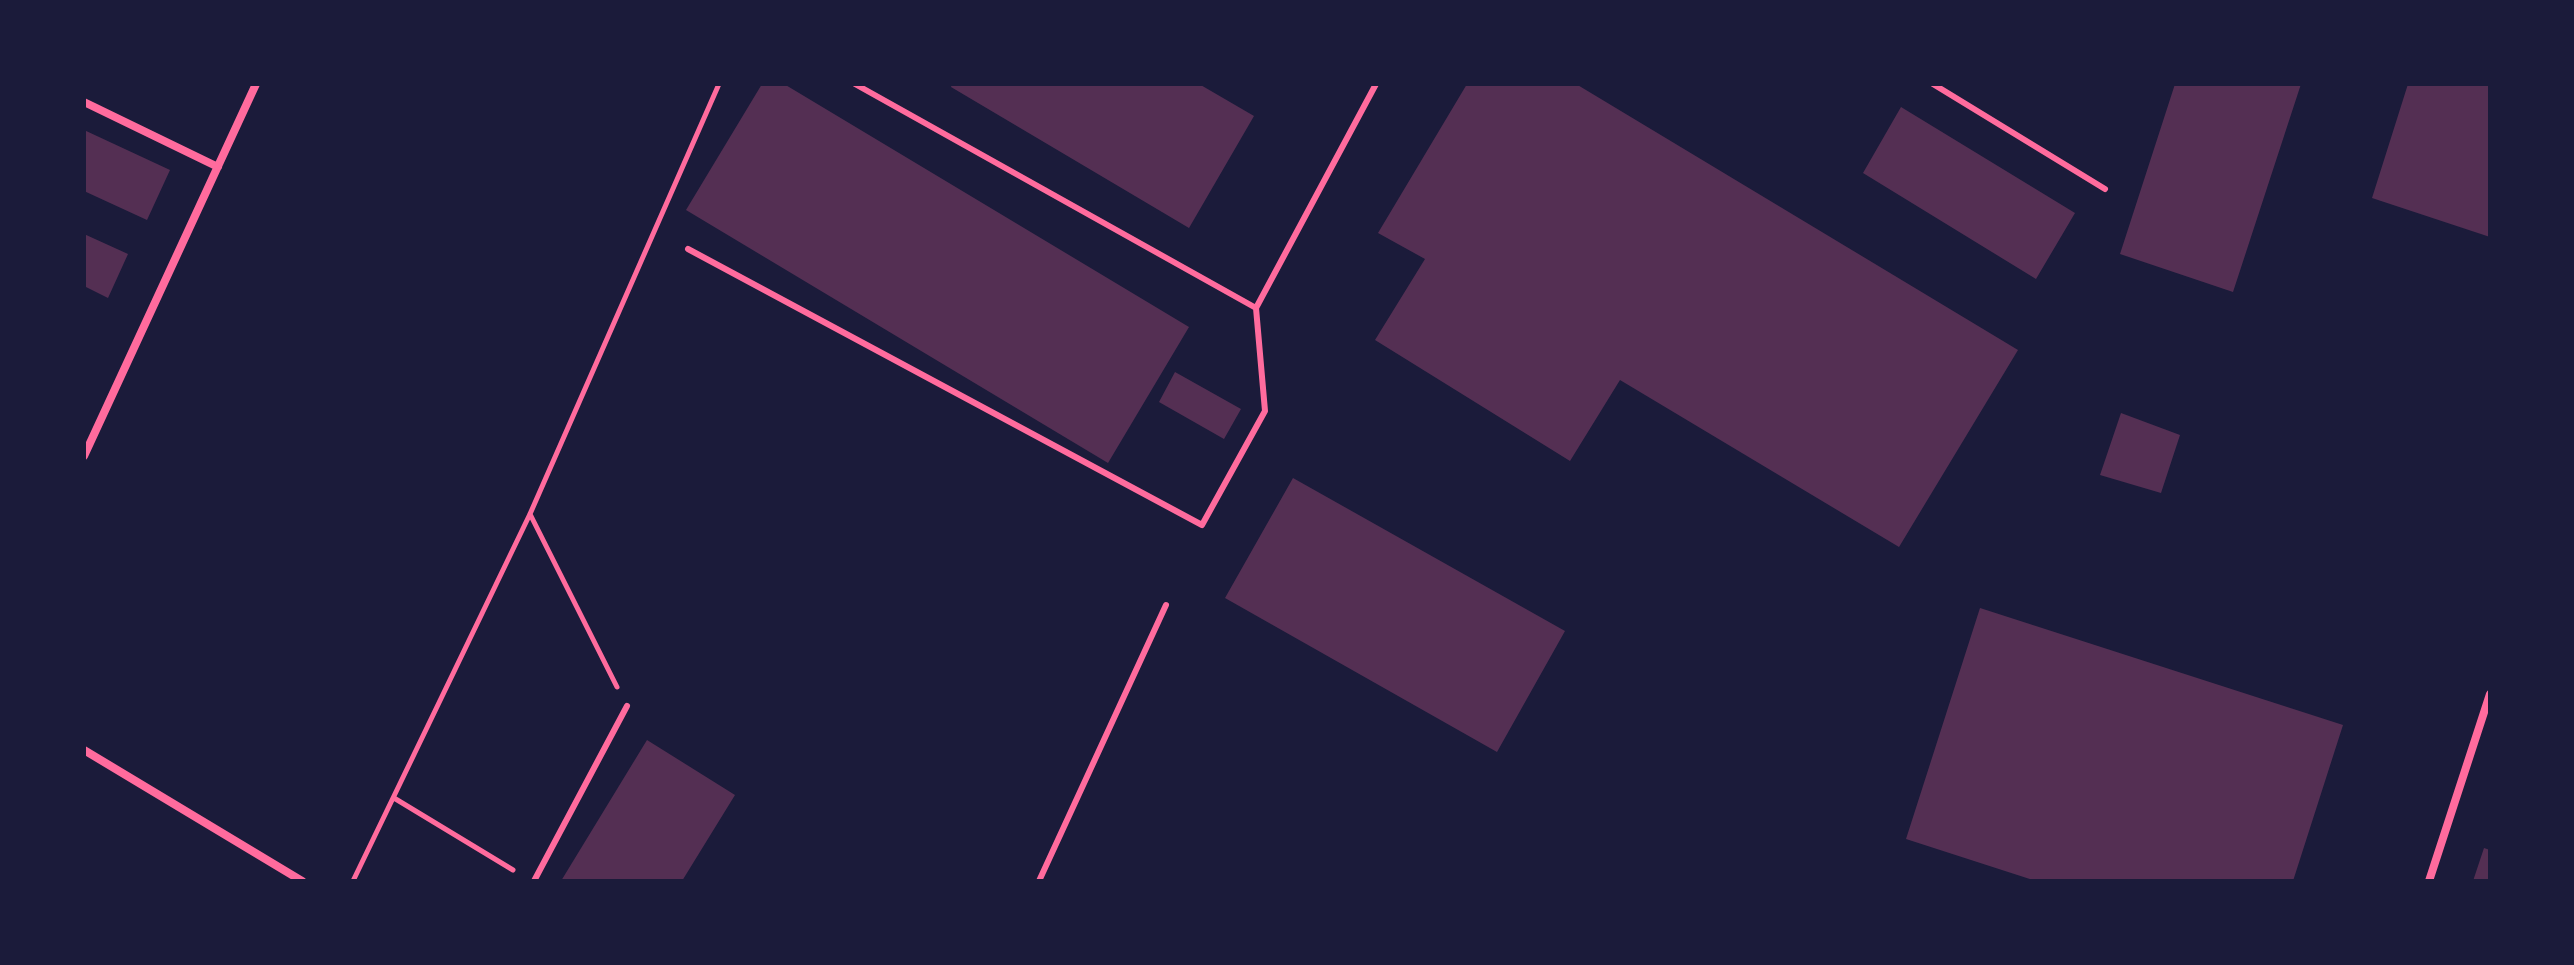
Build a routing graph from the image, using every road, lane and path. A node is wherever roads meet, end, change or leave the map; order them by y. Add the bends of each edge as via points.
1 (256, 84) edge
2 (719, 84) edge
3 (855, 84) edge
4 (1933, 84) edge
5 (1375, 85) edge
6 (84, 102) edge
7 (218, 167) junction
8 (2105, 189) dead end
9 (688, 249) dead end
10 (1256, 308) junction
11 (84, 456) edge
12 (530, 514) junction
13 (1166, 605) dead end
14 (2490, 694) edge
15 (627, 706) joint
16 (84, 750) edge
17 (394, 798) junction
18 (517, 873) dead end
19 (302, 881) edge
20 (353, 881) edge
21 (534, 881) edge
22 (1039, 881) edge
23 (2429, 881) edge

1 - 7 street
2 - 12 path
3 - 10 lane
4 - 8 lane
5 - 10 lane
6 - 7 street
7 - 11 street
9 - 10 lane via 1202,525 1265,411
12 - 15 path
12 - 17 path
13 - 22 lane
14 - 23 street
15 - 21 lane
16 - 19 street
17 - 18 path
17 - 20 path

